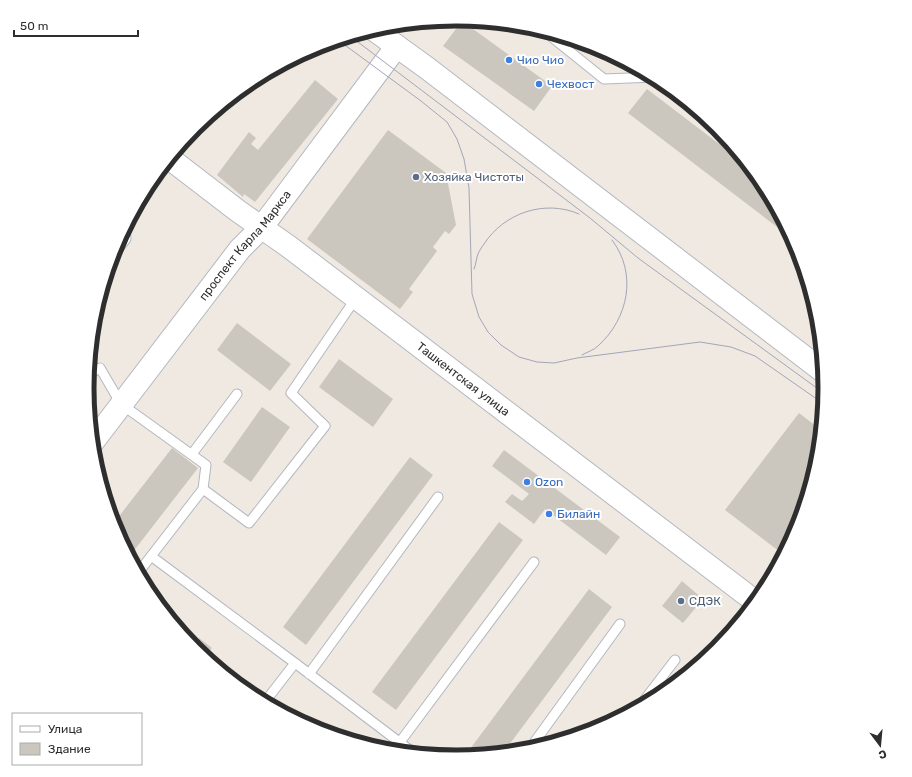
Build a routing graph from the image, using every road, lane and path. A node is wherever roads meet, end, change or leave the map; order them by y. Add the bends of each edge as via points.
1 (380, 34) edge
2 (553, 39) edge
3 (397, 46) junction
4 (641, 78) edge
5 (173, 161) edge
6 (262, 227) junction
7 (356, 298) junction
8 (818, 367) edge
9 (94, 371) edge
10 (237, 394) dead end
11 (121, 404) junction
12 (97, 436) edge
13 (192, 454) junction
14 (203, 489) junction
15 (438, 497) dead end
16 (151, 556) junction
17 (534, 562) dead end
18 (141, 569) edge
19 (751, 598) edge
20 (620, 624) dead end
21 (675, 660) dead end
22 (295, 663) junction
23 (309, 674) junction
24 (649, 695) edge
25 (268, 698) edge
26 (400, 742) junction
27 (534, 742) edge
28 (407, 748) edge

1 - 3 main road
2 - 4 lane via 604,79
3 - 6 main road, проспект Карла Маркса
3 - 8 main road
5 - 6 main road, Ташкентская улица
6 - 7 main road, Ташкентская улица
6 - 11 main road, проспект Карла Маркса via 240,249
7 - 14 lane via 291,392 325,426 249,523
7 - 19 main road, Ташкентская улица
9 - 11 lane via 100,368
10 - 13 lane
11 - 12 main road, проспект Карла Маркса
11 - 13 lane
13 - 14 lane via 206,465
14 - 16 lane
15 - 23 lane
16 - 18 lane
16 - 22 lane
17 - 26 lane
20 - 27 lane
21 - 24 lane
22 - 23 lane
22 - 25 lane
23 - 26 lane
26 - 28 lane

